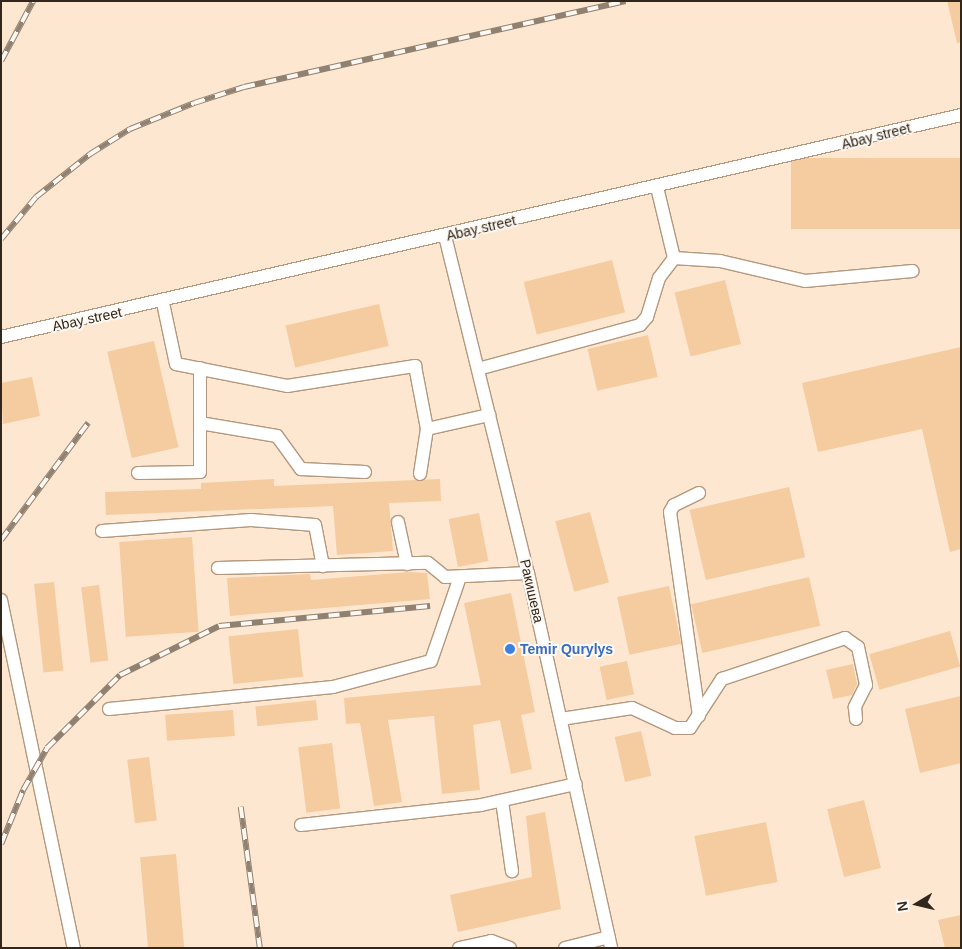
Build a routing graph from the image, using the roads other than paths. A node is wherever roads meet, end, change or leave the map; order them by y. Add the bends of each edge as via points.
1 (961, 115) edge
2 (656, 187) junction
3 (445, 236) junction
4 (674, 258) junction
5 (913, 271) dead end
6 (163, 303) junction
7 (1, 337) edge
8 (200, 368) junction
9 (478, 369) junction
10 (489, 415) junction
11 (200, 423) junction
12 (427, 429) junction
13 (366, 472) dead end
14 (138, 473) dead end
15 (420, 474) dead end
16 (699, 493) dead end
17 (398, 522) dead end
18 (102, 531) dead end
19 (407, 564) junction
20 (323, 566) junction
21 (218, 568) dead end
22 (528, 573) junction
23 (460, 577) junction
24 (1, 600) edge
25 (109, 709) dead end
26 (561, 719) junction
27 (700, 719) junction
28 (856, 719) dead end
29 (576, 784) junction
30 (502, 801) junction
31 (301, 824) dead end
32 (512, 871) dead end
33 (610, 943) edge
34 (74, 948) edge
35 (459, 948) edge
36 (510, 948) edge
37 (564, 948) edge

1 - 2 street, Abay street
2 - 3 street, Abay street
2 - 4 street
3 - 6 street, Abay street
3 - 9 street, Ракишева
4 - 5 street via 720,261 805,282
4 - 9 street via 659,278 648,317 640,325
6 - 7 street, Abay street
6 - 8 street via 176,364
8 - 11 street
8 - 12 street via 287,386 415,366
9 - 10 street, Ракишева
10 - 12 street
10 - 22 street, Ракишева
11 - 13 street via 277,436 301,469
11 - 14 street via 200,472
12 - 15 street
16 - 27 street via 674,505 670,512
17 - 19 street
18 - 20 street via 251,520 315,525
19 - 20 street
19 - 23 street via 428,563 445,577
20 - 21 street
22 - 23 street
22 - 26 street, Ракишева
23 - 25 street via 431,661 334,687
24 - 34 street
26 - 27 street via 632,708 675,728 690,728
26 - 29 street, Ракишева
27 - 28 street via 712,689 722,678 845,638 858,647 866,686 855,707
29 - 30 street
29 - 33 street, Ракишева
30 - 31 street
30 - 32 street
33 - 37 street
35 - 36 street via 491,941

